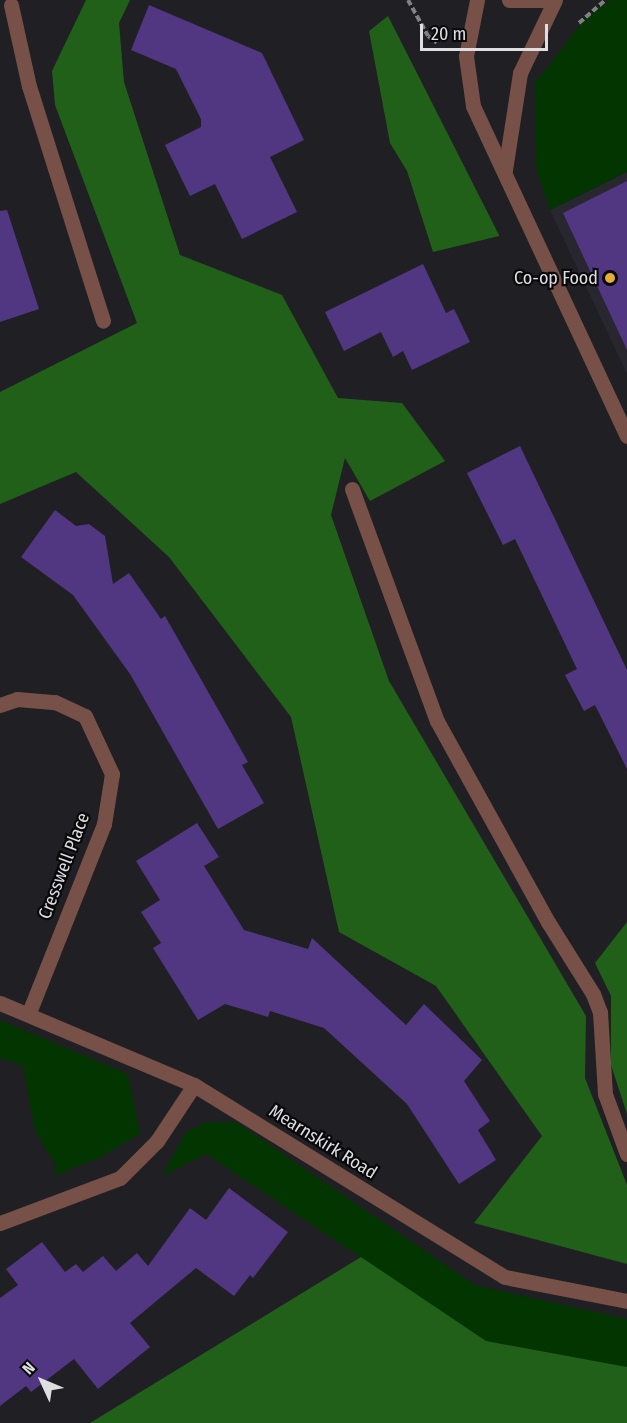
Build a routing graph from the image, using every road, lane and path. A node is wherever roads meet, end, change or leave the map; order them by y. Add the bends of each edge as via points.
1 (408, 0) edge
2 (477, 0) edge
3 (509, 0) edge
4 (548, 0) edge
5 (555, 0) edge
6 (605, 0) edge
7 (13, 3) edge
8 (0, 19) edge
9 (575, 27) dead end
10 (468, 49) junction
11 (505, 170) junction
12 (103, 321) dead end
13 (627, 436) edge
14 (352, 489) dead end
15 (0, 705) edge
16 (0, 1003) edge
17 (29, 1012) junction
18 (194, 1085) junction
19 (627, 1154) edge
20 (0, 1223) edge
21 (627, 1301) edge

1 - 10 path via 434,42
2 - 10 street
3 - 4 street
5 - 11 street via 520,73
6 - 9 path
7 - 8 street
7 - 12 street via 29,86
10 - 11 street via 473,106
11 - 13 street
14 - 19 street via 437,721 548,922 593,994 600,1012 604,1094
15 - 17 street, Cresswell Place via 17,699 55,702 86,716 112,774 104,824
16 - 17 street, Mearnskirk Road
17 - 18 street, Mearnskirk Road
18 - 20 street via 157,1141 120,1178
18 - 21 street, Mearnskirk Road via 505,1276

